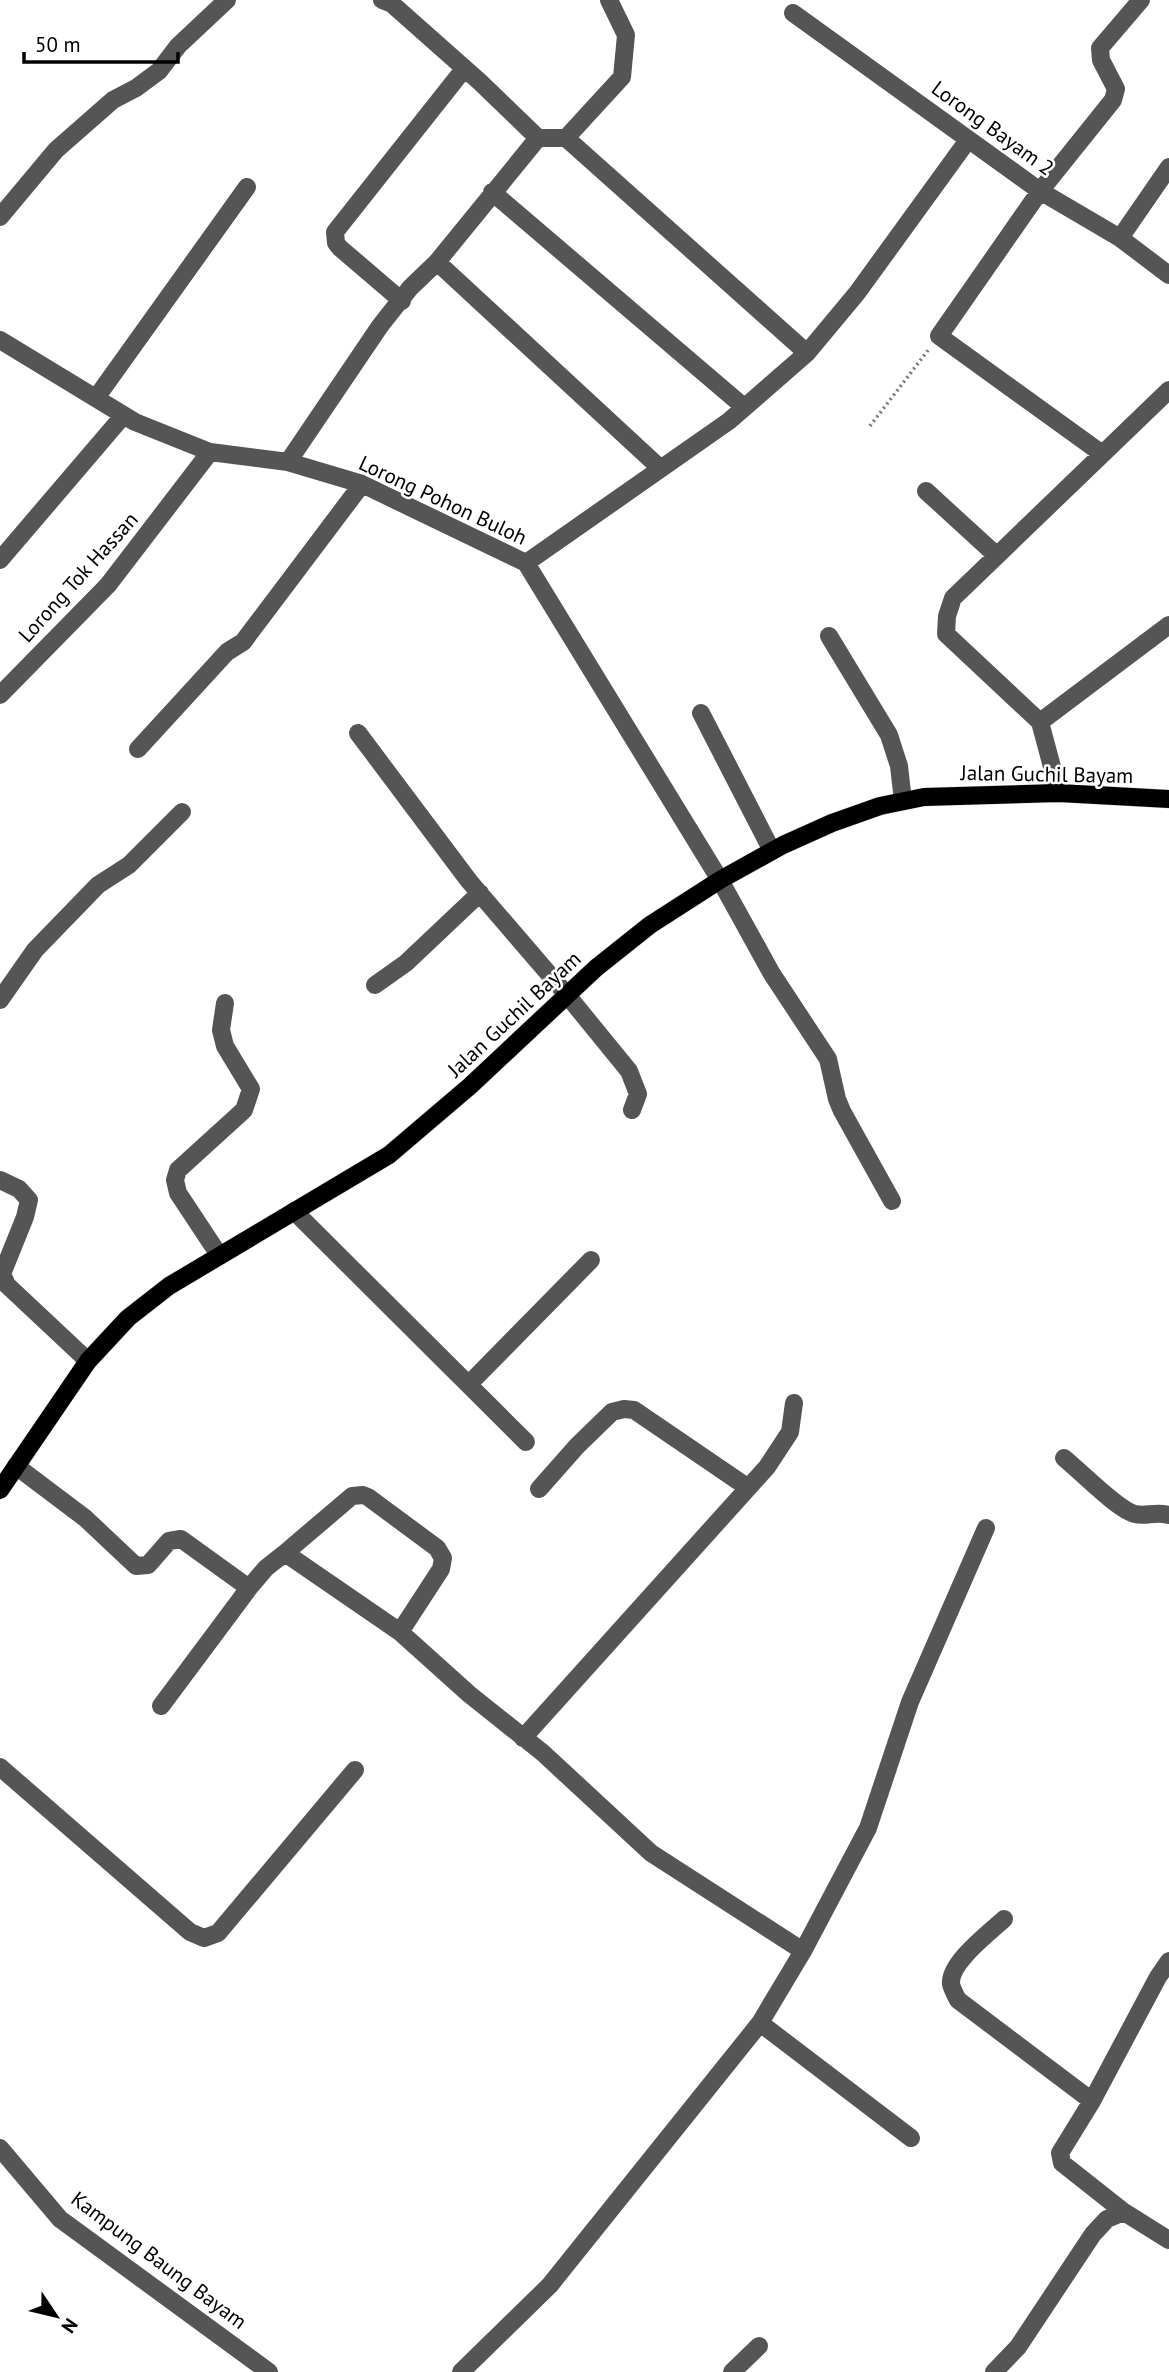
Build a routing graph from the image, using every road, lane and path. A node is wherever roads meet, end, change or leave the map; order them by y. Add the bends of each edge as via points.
1 (227, 0) edge
2 (382, 0) edge
3 (610, 0) edge
4 (1141, 0) edge
5 (793, 13) dead end
6 (464, 69) junction
7 (538, 138) junction
8 (566, 138) junction
9 (968, 140) junction
10 (1169, 167) edge
11 (247, 187) dead end
12 (1040, 191) junction
13 (492, 192) junction
14 (0, 217) edge
15 (1120, 238) junction
16 (437, 262) junction
17 (1169, 275) edge
18 (402, 301) junction
19 (939, 336) junction
20 (0, 340) edge
21 (807, 353) junction
22 (1169, 390) edge
23 (96, 397) junction
24 (744, 407) junction
25 (123, 416) junction
26 (870, 426) dead end
27 (210, 452) junction
28 (1101, 453) junction
29 (288, 462) junction
30 (660, 468) junction
31 (362, 484) junction
32 (926, 491) dead end
33 (996, 555) junction
34 (0, 560) edge
35 (526, 563) junction
36 (1169, 625) edge
37 (829, 636) dead end
38 (1, 692) edge
39 (701, 713) dead end
40 (1040, 722) junction
41 (358, 733) dead end
42 (138, 749) dead end
43 (1059, 793) junction
44 (1169, 799) edge
45 (904, 801) junction
46 (183, 812) dead end
47 (772, 852) junction
48 (720, 880) junction
49 (480, 893) junction
50 (375, 985) dead end
51 (567, 995) junction
52 (0, 1000) edge
53 (225, 1003) dead end
54 (632, 1110) dead end
55 (0, 1180) edge
56 (892, 1201) dead end
57 (294, 1211) junction
58 (219, 1255) junction
59 (591, 1260) dead end
60 (88, 1361) junction
61 (469, 1384) junction
62 (793, 1403) dead end
63 (526, 1441) dead end
64 (1064, 1458) dead end
65 (16, 1466) junction
66 (747, 1487) junction
67 (538, 1489) dead end
68 (0, 1490) edge
69 (1169, 1515) edge
70 (986, 1528) dead end
71 (285, 1553) junction
72 (249, 1588) junction
73 (400, 1632) junction
74 (161, 1706) dead end
75 (523, 1738) junction
76 (0, 1767) edge
77 (355, 1770) dead end
78 (1003, 1919) dead end
79 (803, 1951) junction
80 (1169, 1961) edge
81 (760, 2023) junction
82 (1092, 2101) junction
83 (911, 2138) dead end
84 (0, 2148) edge
85 (1124, 2212) junction
86 (1169, 2240) edge
87 (759, 2346) dead end
88 (269, 2372) edge
89 (461, 2372) edge
90 (732, 2372) edge
91 (994, 2372) edge

1 - 14 street via 159,71 113,100 56,150
2 - 6 street
3 - 8 street via 626,36 622,77
4 - 12 street via 1100,48 1101,61 1116,89 1113,100
5 - 9 street, Lorong Bayam 2
6 - 7 street
6 - 18 street via 335,232 340,248
7 - 8 street
7 - 13 street
8 - 21 street
9 - 12 street, Lorong Bayam 2
9 - 21 street via 858,293
10 - 15 street
11 - 23 street
12 - 15 street, Lorong Bayam 2
12 - 19 street
13 - 16 street
13 - 24 street
15 - 17 street, Lorong Bayam 2
16 - 18 street
16 - 30 street
18 - 29 street via 380,326
19 - 26 path
19 - 28 street
20 - 23 street, Lorong Pohon Buloh
21 - 24 street
22 - 28 street
23 - 25 street, Lorong Pohon Buloh
24 - 30 street
25 - 27 street, Lorong Pohon Buloh
25 - 34 street
27 - 29 street, Lorong Pohon Buloh
27 - 38 street, Lorong Tok Hassan via 108,584
28 - 33 street
29 - 31 street, Lorong Pohon Buloh
30 - 35 street
31 - 35 street, Lorong Pohon Buloh
31 - 42 street via 243,642 227,652
32 - 33 street
33 - 40 street via 953,598 947,634
35 - 48 street, Lorong Pohon Buloh
36 - 40 street
37 - 45 street via 889,735
39 - 47 street
40 - 43 street
41 - 49 street
43 - 44 main road, Jalan Guchil Bayam
43 - 45 main road, Jalan Guchil Bayam
45 - 47 main road, Jalan Guchil Bayam via 831,823
46 - 52 street via 129,865 89,894 35,950
47 - 48 main road, Jalan Guchil Bayam
48 - 51 main road, Jalan Guchil Bayam via 650,925
48 - 56 street, Lorong Pohon Buloh via 772,974 828,1059 842,1111
49 - 50 street
49 - 51 street
51 - 54 street via 629,1071 638,1094
51 - 57 main road, Jalan Guchil Bayam via 388,1155
53 - 58 street via 221,1030 225,1046 251,1088 249,1098 244,1110 178,1170 175,1180 178,1193
55 - 60 street via 29,1200 2,1274 7,1285
57 - 58 main road, Jalan Guchil Bayam
57 - 61 street
58 - 60 main road, Jalan Guchil Bayam via 128,1318
59 - 61 street
60 - 65 main road, Jalan Guchil Bayam
61 - 63 street
62 - 66 street via 790,1432
64 - 69 street via 1121,1506 1136,1514
65 - 68 main road, Jalan Guchil Bayam
65 - 72 street via 85,1518 136,1566 148,1564 169,1541 181,1539
66 - 67 street via 634,1410 624,1409 612,1412
66 - 75 street
70 - 79 street via 910,1702 868,1828
71 - 72 street
71 - 73 street
71 - 73 street via 352,1496 368,1497 437,1548 443,1558
72 - 74 street
73 - 75 street
75 - 79 street via 651,1853
76 - 77 street via 190,1933 205,1938 218,1933
78 - 82 street via 954,1971 951,1984 958,2000
79 - 81 street
80 - 82 street
81 - 83 street
81 - 89 street via 550,2284
82 - 85 street via 1065,2142 1062,2163
84 - 88 street, Kampung Baung Bayam via 60,2219
85 - 86 street
85 - 91 street via 1107,2219 1093,2234 1018,2347
87 - 90 street

